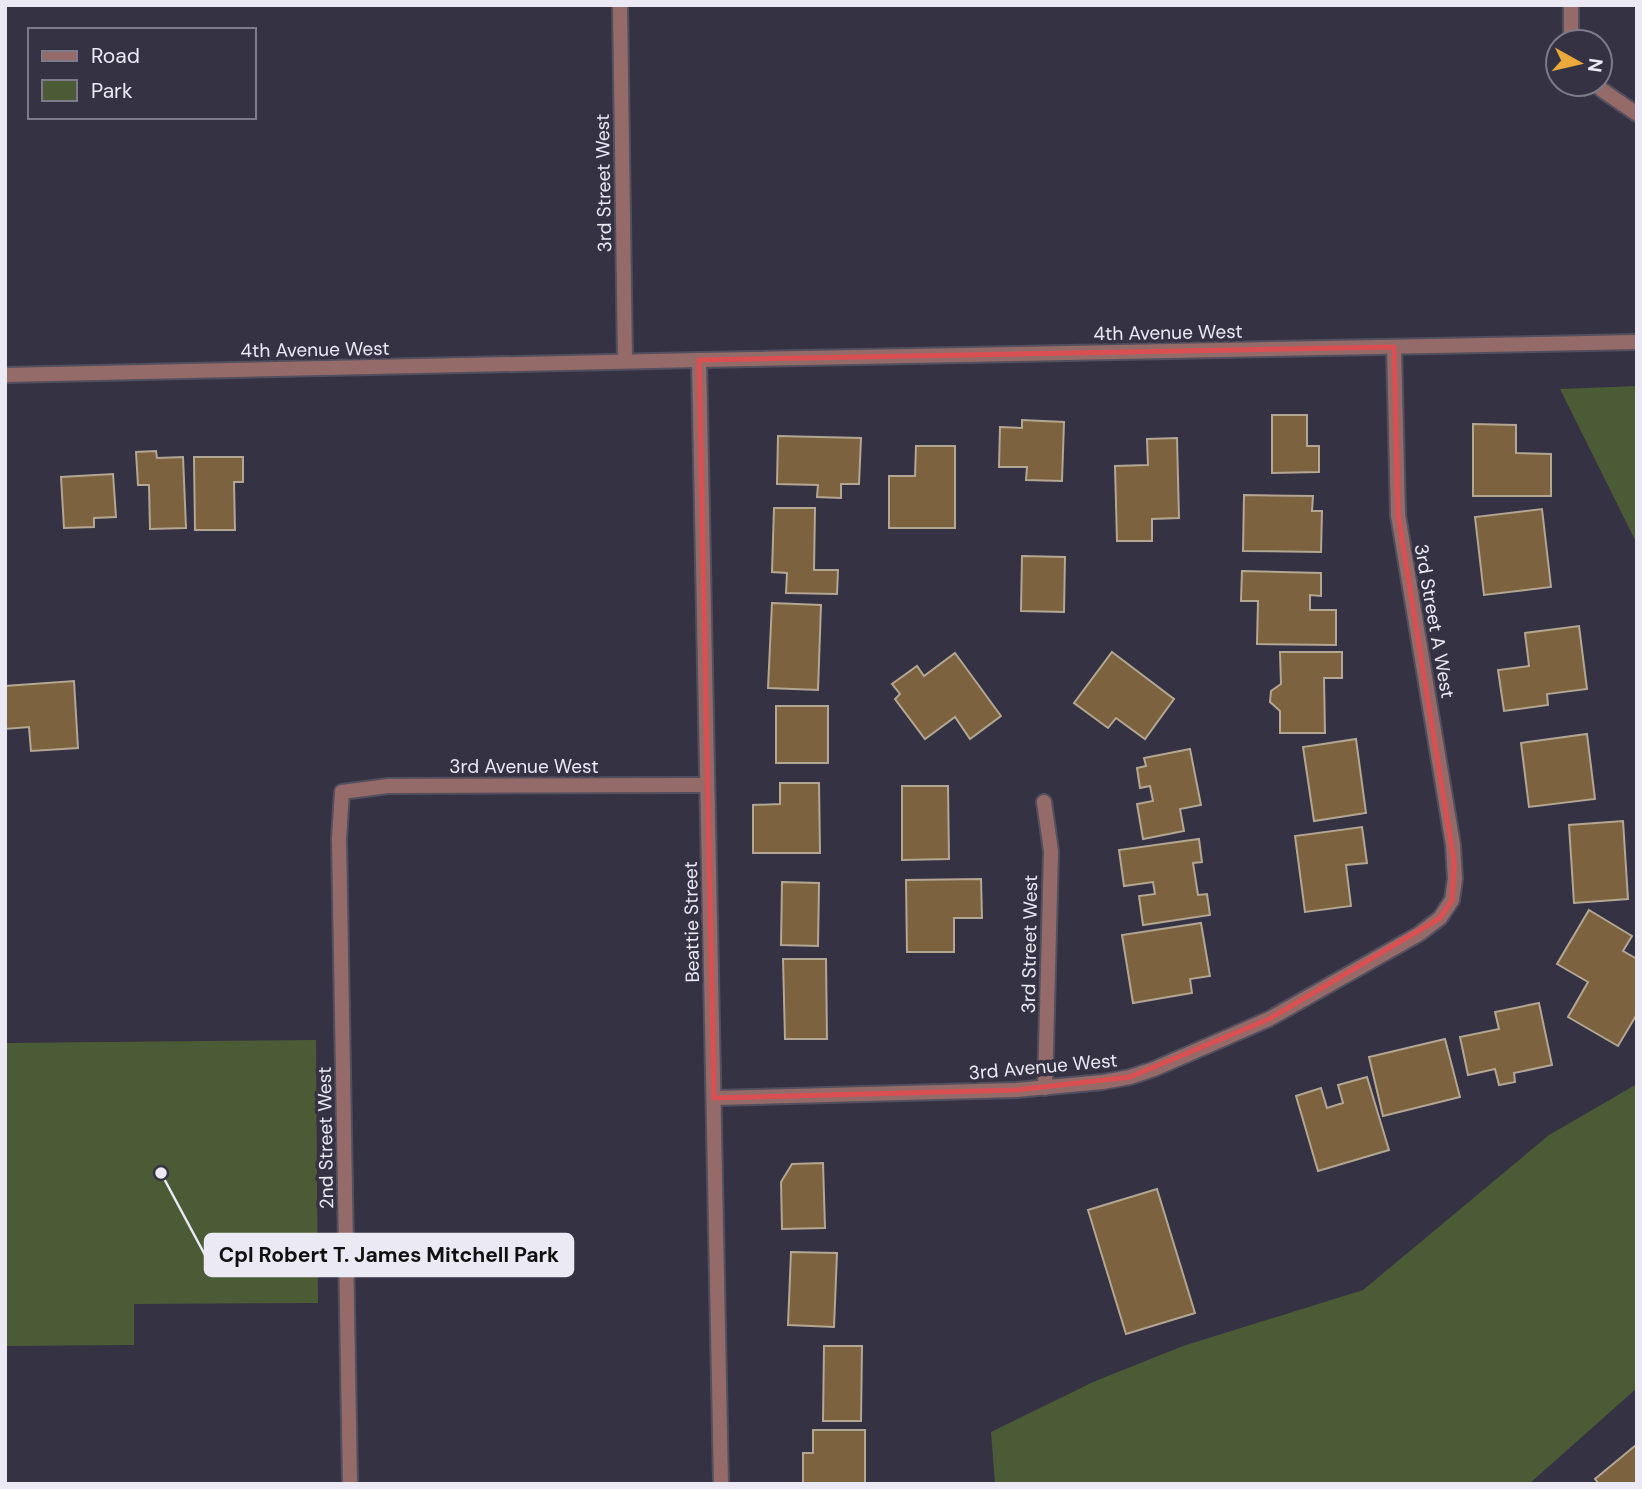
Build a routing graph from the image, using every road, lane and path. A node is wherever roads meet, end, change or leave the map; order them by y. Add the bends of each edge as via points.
1 (620, 5) edge
2 (1571, 5) edge
3 (1571, 28) edge
4 (1614, 98) edge
5 (1637, 114) edge
6 (1637, 342) edge
7 (1394, 347) junction
8 (699, 360) junction
9 (625, 361) junction
10 (5, 375) edge
11 (707, 785) junction
12 (342, 792) joint
13 (1044, 802) dead end
14 (1452, 900) joint
15 (1045, 1088) junction
16 (714, 1098) junction
17 (351, 1484) edge
18 (721, 1484) edge

1 - 9 street, 3rd Street West
2 - 3 street
4 - 5 street
6 - 7 street, 4th Avenue West
7 - 8 street, 4th Avenue West
7 - 14 street, 3rd Street A West via 1398,515 1453,845
8 - 9 street, 4th Avenue West
8 - 11 street, Beattie Street
9 - 10 street, 4th Avenue West
11 - 12 street, 3rd Avenue West via 388,786
11 - 16 street, Beattie Street
12 - 17 street, 2nd Street West via 339,838
13 - 15 street, 3rd Street West via 1051,852
14 - 15 street, 3rd Avenue West via 1440,918 1407,942 1269,1019 1130,1077
15 - 16 street, 3rd Avenue West
16 - 18 street, Beattie Street

